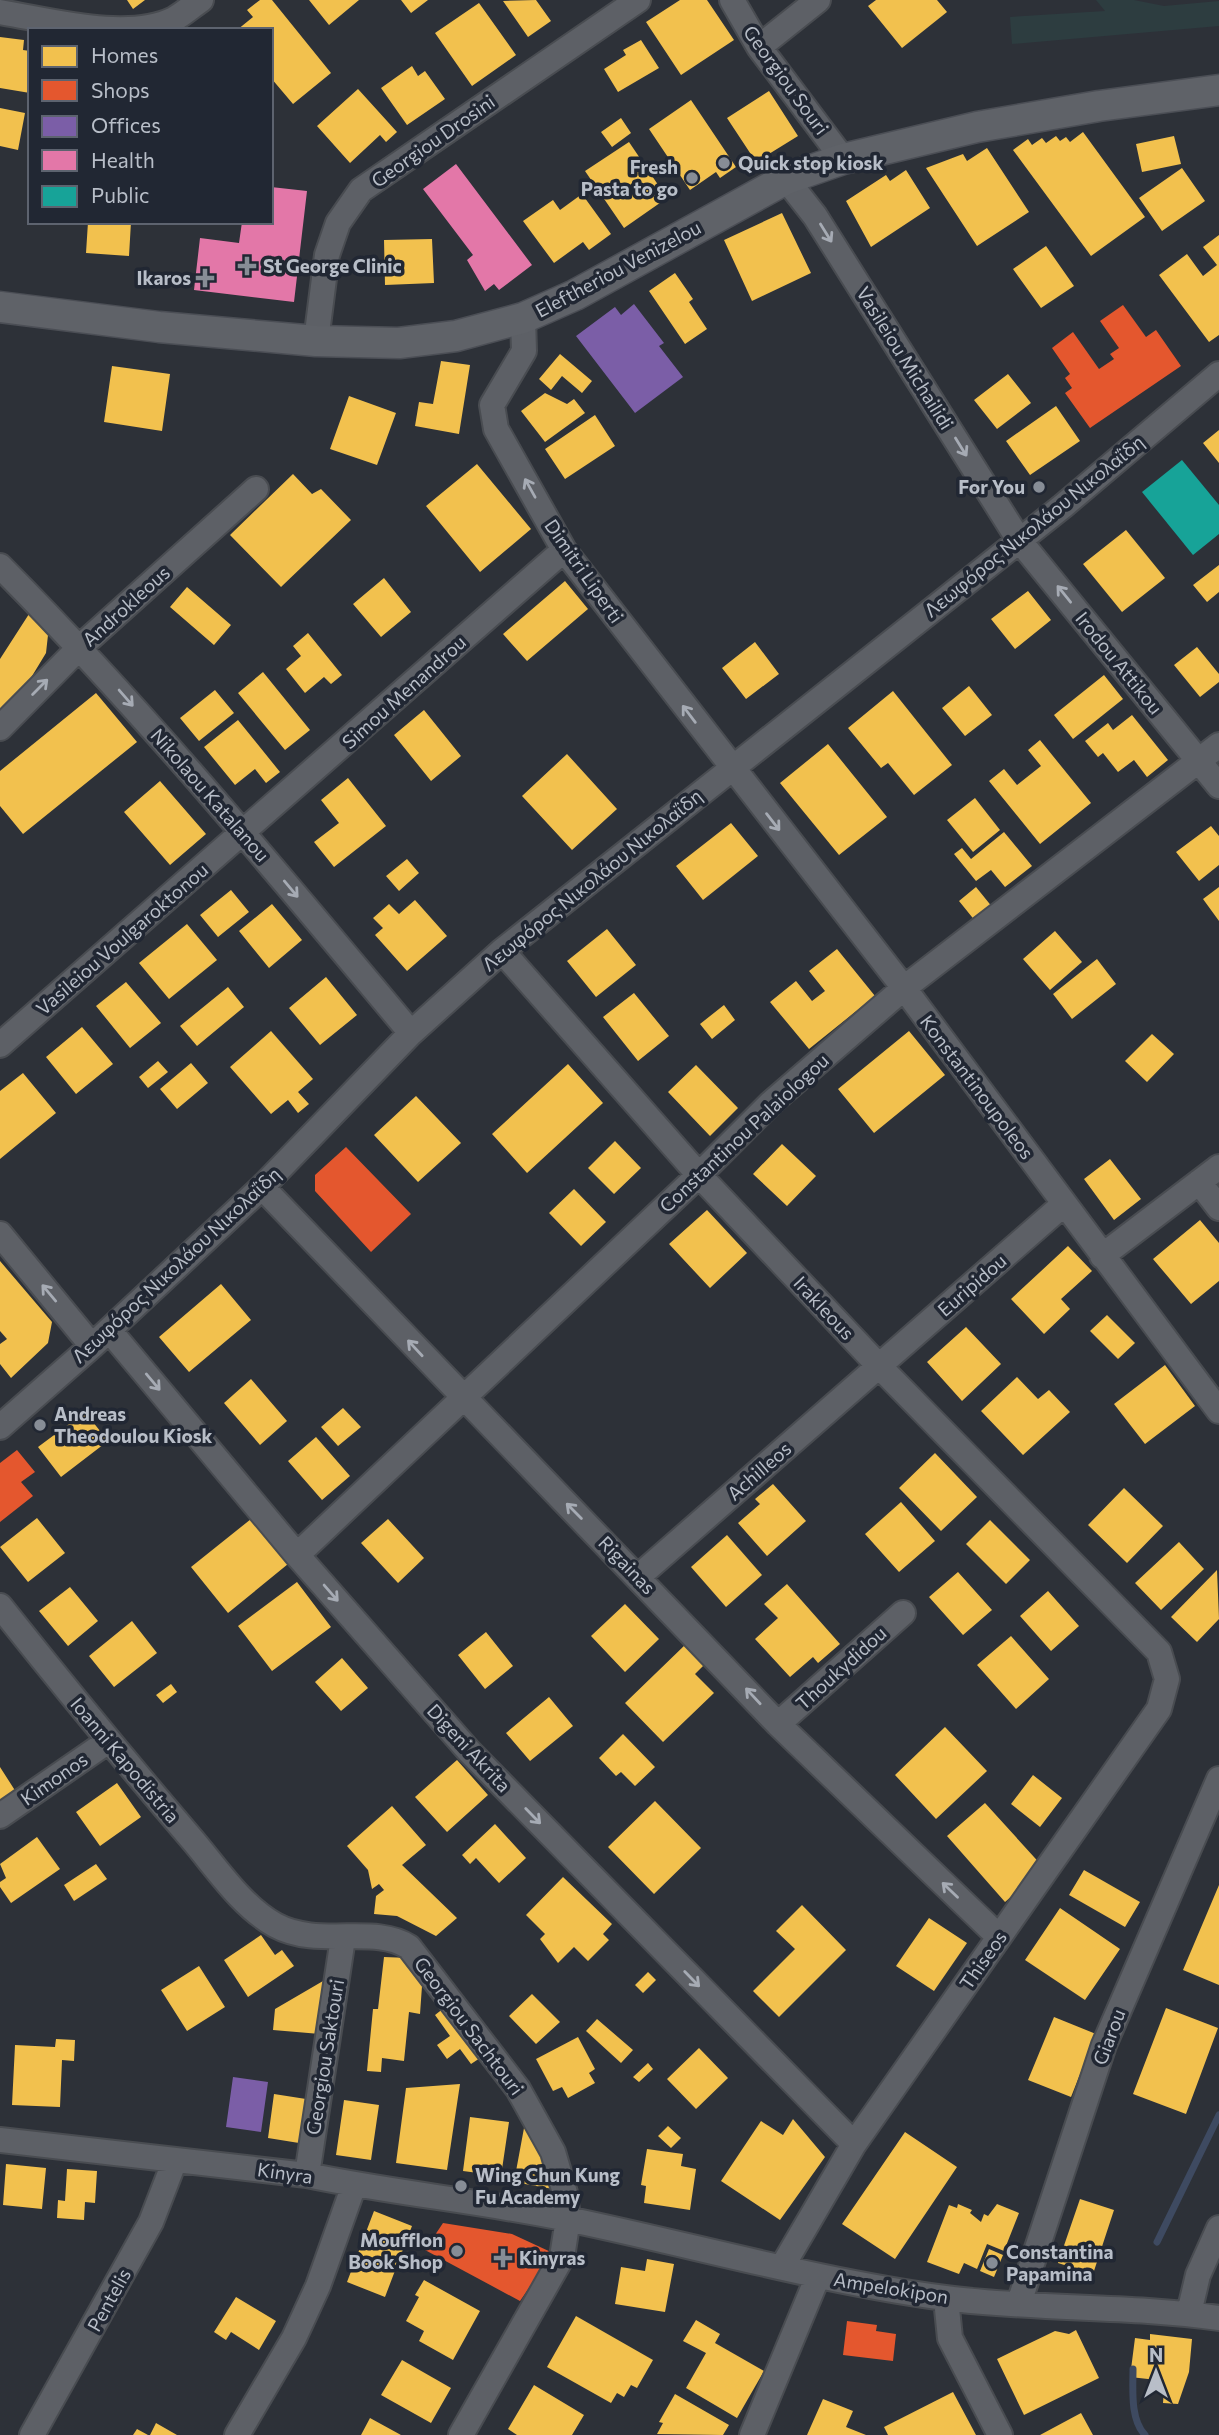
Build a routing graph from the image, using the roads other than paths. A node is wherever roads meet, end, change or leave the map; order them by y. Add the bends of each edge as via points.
1 (201, 0) edge
2 (638, 0) edge
3 (732, 0) edge
4 (818, 0) edge
5 (0, 12) edge
6 (116, 28) edge
7 (143, 28) edge
8 (759, 47) junction
9 (1219, 90) edge
10 (843, 159) junction
11 (786, 179) junction
12 (0, 307) edge
13 (523, 318) junction
14 (316, 341) junction
15 (1219, 374) edge
16 (256, 489) dead end
17 (1020, 540) junction
18 (564, 550) junction
19 (0, 566) edge
20 (80, 647) junction
21 (0, 728) edge
22 (1219, 745) edge
23 (1199, 761) junction
24 (730, 768) junction
25 (1219, 786) edge
26 (244, 833) junction
27 (502, 951) junction
28 (904, 988) junction
29 (411, 1033) junction
30 (0, 1045) edge
31 (1219, 1167) edge
32 (699, 1175) junction
33 (1199, 1182) junction
34 (262, 1186) junction
35 (1064, 1204) junction
36 (1219, 1208) edge
37 (0, 1234) edge
38 (1102, 1256) junction
39 (101, 1338) junction
40 (879, 1366) junction
41 (463, 1399) junction
42 (1219, 1411) edge
43 (0, 1427) edge
44 (297, 1555) junction
45 (639, 1576) junction
46 (0, 1606) edge
47 (903, 1613) dead end
48 (1159, 1652) joint
49 (778, 1724) junction
50 (107, 1742) junction
51 (1219, 1779) edge
52 (0, 1816) edge
53 (254, 1912) joint
54 (999, 1937) junction
55 (343, 1938) junction
56 (0, 2140) edge
57 (854, 2144) junction
58 (175, 2160) junction
59 (307, 2175) junction
60 (354, 2185) junction
61 (568, 2219) junction
62 (1219, 2228) edge
63 (782, 2267) junction
64 (818, 2276) junction
65 (946, 2299) junction
66 (1020, 2303) junction
67 (1189, 2313) junction
68 (1219, 2318) edge
69 (32, 2435) edge
70 (237, 2435) edge
71 (461, 2435) edge
72 (752, 2435) edge
73 (1000, 2435) edge

1 - 7 street via 173,19
2 - 14 street, Georgiou Drosini via 361,190 338,223 327,255
3 - 8 street, Georgiou Souri
4 - 8 street
5 - 6 street
8 - 10 street, Georgiou Souri
9 - 10 main road, Eleftheriou Venizelou via 977,127
10 - 11 main road, Eleftheriou Venizelou
11 - 13 main road, Eleftheriou Venizelou via 575,295
11 -> 17 street, Vasileiou Michailidi via 815,216
12 - 14 main road, Eleftheriou Venizelou
13 - 14 main road, Eleftheriou Venizelou via 456,335 399,342
18 -> 13 street, Dimitri Liperti via 496,429 492,405 524,351
15 - 17 street, Λεωφόρος Νικολάου Νικολαΐδη
16 - 20 street, Androkleous
23 -> 17 street, Irodou Attikou
17 - 24 street, Λεωφόρος Νικολάου Νικολαΐδη
24 -> 18 street, Dimitri Liperti
18 - 26 street, Simou Menandrou
19 - 20 street, Nikolaou Katalanou
21 -> 20 street, Androkleous
20 -> 26 street, Nikolaou Katalanou
22 - 23 street, Constantinou Palaiologou
23 - 25 street, Irodou Attikou
23 - 28 street, Constantinou Palaiologou
24 - 27 street, Λεωφόρος Νικολάου Νικολαΐδη
24 -> 28 street, Konstantinoupoleos
26 -> 29 street, Nikolaou Katalanou
26 - 30 street, Vasileiou Voulgaroktonou
27 - 29 street, Λεωφόρος Νικολάου Νικολαΐδη
27 - 32 street, Irakleous
28 - 32 street, Constantinou Palaiologou via 771,1102
28 - 35 street, Konstantinoupoleos
29 - 34 street, Λεωφόρος Νικολάου Νικολαΐδη
31 - 33 street
32 - 40 street, Irakleous
32 - 41 street, Constantinou Palaiologou
33 - 36 street
33 - 38 street
34 - 39 street, Λεωφόρος Νικολάου Νικολαΐδη
41 -> 34 street, Rigainas
35 - 38 street, Konstantinoupoleos
35 - 40 street, Euripidou
39 -> 37 street, Digeni Akrita
38 - 42 street, Konstantinoupoleos
39 - 43 street, Λεωφόρος Νικολάου Νικολαΐδη
39 -> 44 street, Digeni Akrita
40 - 45 street, Achilleos
40 - 48 street, Irakleous
41 - 44 street, Constantinou Palaiologou
45 -> 41 street, Rigainas
44 -> 57 street, Digeni Akrita via 468,1750
49 -> 45 street, Rigainas
46 - 50 street, Ioanni Kapodistria
47 - 49 street, Thoukydidou
48 - 54 street, Thiseos via 1167,1679 1159,1709
54 -> 49 street, Rigainas
50 - 52 street, Kimonos
50 - 53 street, Ioanni Kapodistria
51 - 66 street, Giarou via 1104,2045
53 - 55 street, Georgiou Sachtouri via 294,1933
54 - 57 street, Thiseos
55 - 59 street, Georgiou Saktouri
55 - 61 street, Georgiou Sachtouri via 399,1940 421,1960 518,2089 541,2129 559,2170
56 - 58 street, Kinyra
57 - 63 street, Thiseos
58 - 59 street, Kinyra
58 - 69 street, Pentelis via 145,2233
59 - 60 street, Kinyra
60 - 61 street, Kinyra
60 - 70 street via 295,2338
61 - 63 street, Ampelokipon
61 - 71 street, Georgiou Sachtouri via 562,2257
62 - 67 street via 1198,2275
63 - 64 street, Ampelokipon
64 - 65 street, Ampelokipon
64 - 72 street
65 - 66 street, Ampelokipon
65 - 73 street via 950,2338
66 - 67 street, Ampelokipon
67 - 68 street, Ampelokipon

